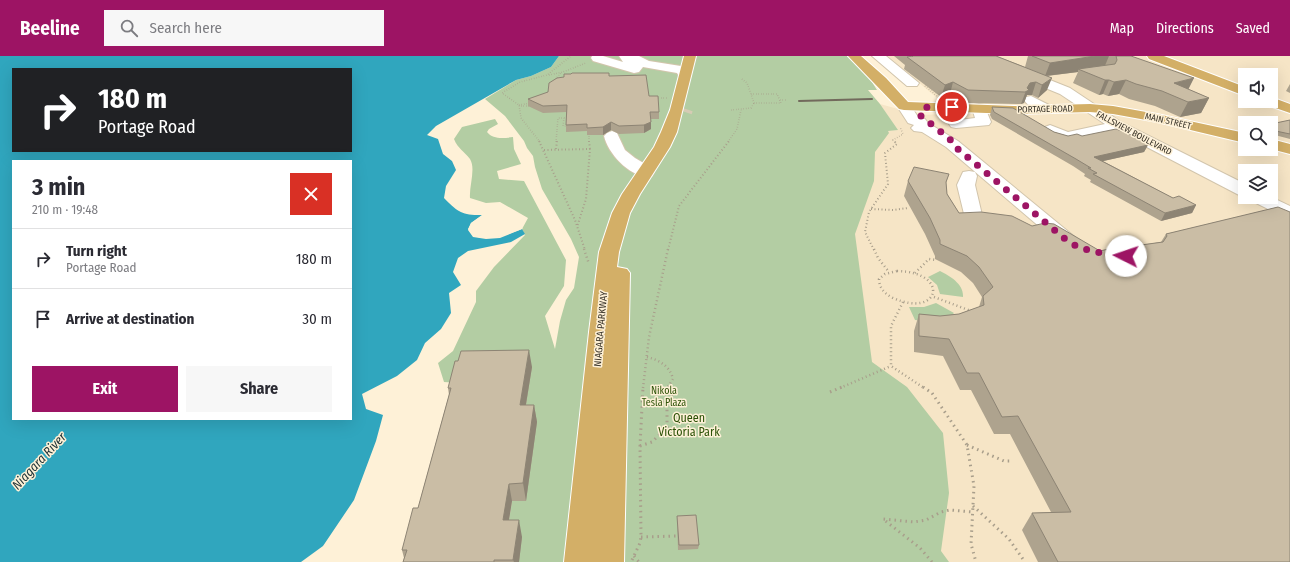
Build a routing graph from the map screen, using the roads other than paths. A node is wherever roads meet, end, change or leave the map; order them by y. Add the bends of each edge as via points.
1 (625, 56) edge
2 (632, 56) edge
3 (638, 56) edge
4 (646, 56) edge
5 (854, 56) edge
6 (878, 56) edge
7 (975, 56) edge
8 (1153, 56) edge
9 (602, 58) edge
10 (1025, 60) dead end
11 (689, 64) edge
12 (998, 64) junction
13 (656, 66) junction
14 (1068, 79) dead end
15 (881, 81) junction
16 (1046, 82) junction
17 (916, 83) road end
18 (1238, 89) edge
19 (1031, 100) dead end
20 (947, 103) junction
21 (1278, 105) edge
22 (904, 106) junction
23 (929, 106) junction
24 (679, 108) junction
25 (979, 108) junction
26 (1090, 108) junction
27 (1046, 109) junction
28 (1290, 109) edge
29 (1014, 110) junction
30 (956, 124) dead end
31 (918, 125) junction
32 (1118, 126) junction
33 (612, 136) dead end
34 (1238, 136) edge
35 (952, 144) junction
36 (1278, 146) edge
37 (1290, 149) edge
38 (646, 172) junction
39 (969, 176) junction
40 (1238, 187) edge
41 (1274, 204) edge
42 (1287, 210) edge
43 (1086, 250) edge
44 (580, 562) edge
45 (608, 562) edge

1 - 9 street via 638,66 634,69 611,64
2 - 13 street via 639,62
3 - 4 street via 642,60
5 - 15 main road
6 - 17 street
7 - 12 street, FALLSVIEW BOULEVARD
8 - 18 main road
10 - 12 street
11 - 13 street
11 - 13 street via 682,62
11 - 24 main road, NIAGARA PARKWAY
12 - 16 street, FALLSVIEW BOULEVARD via 1019,75
14 - 16 street
15 - 20 main road via 920,100
15 - 22 main road
16 - 26 street, FALLSVIEW BOULEVARD
19 - 27 street
20 - 23 main road, PORTAGE ROAD
20 - 25 main road, PORTAGE ROAD
21 - 28 main road
22 - 23 main road, PORTAGE ROAD
22 - 31 street
23 - 35 street via 922,108 921,116 950,139
24 - 38 main road, NIAGARA PARKWAY via 664,143
24 - 45 main road, NIAGARA PARKWAY via 679,133 673,148 633,214 622,253
25 - 29 main road, PORTAGE ROAD
25 - 30 street via 984,122
26 - 27 main road, PORTAGE ROAD
26 - 32 street, FALLSVIEW BOULEVARD
26 - 34 main road, MAIN STREET via 1137,114
27 - 29 main road, PORTAGE ROAD
29 - 32 street via 1065,137
31 - 35 street
31 - 39 street via 930,145
32 - 40 street, FALLSVIEW BOULEVARD
33 - 38 street via 613,144 624,158
35 - 43 street via 1070,243
36 - 37 main road
38 - 44 main road, NIAGARA PARKWAY via 621,212 608,259
39 - 39 street via 966,185 974,218 992,223 1020,219
41 - 42 street

